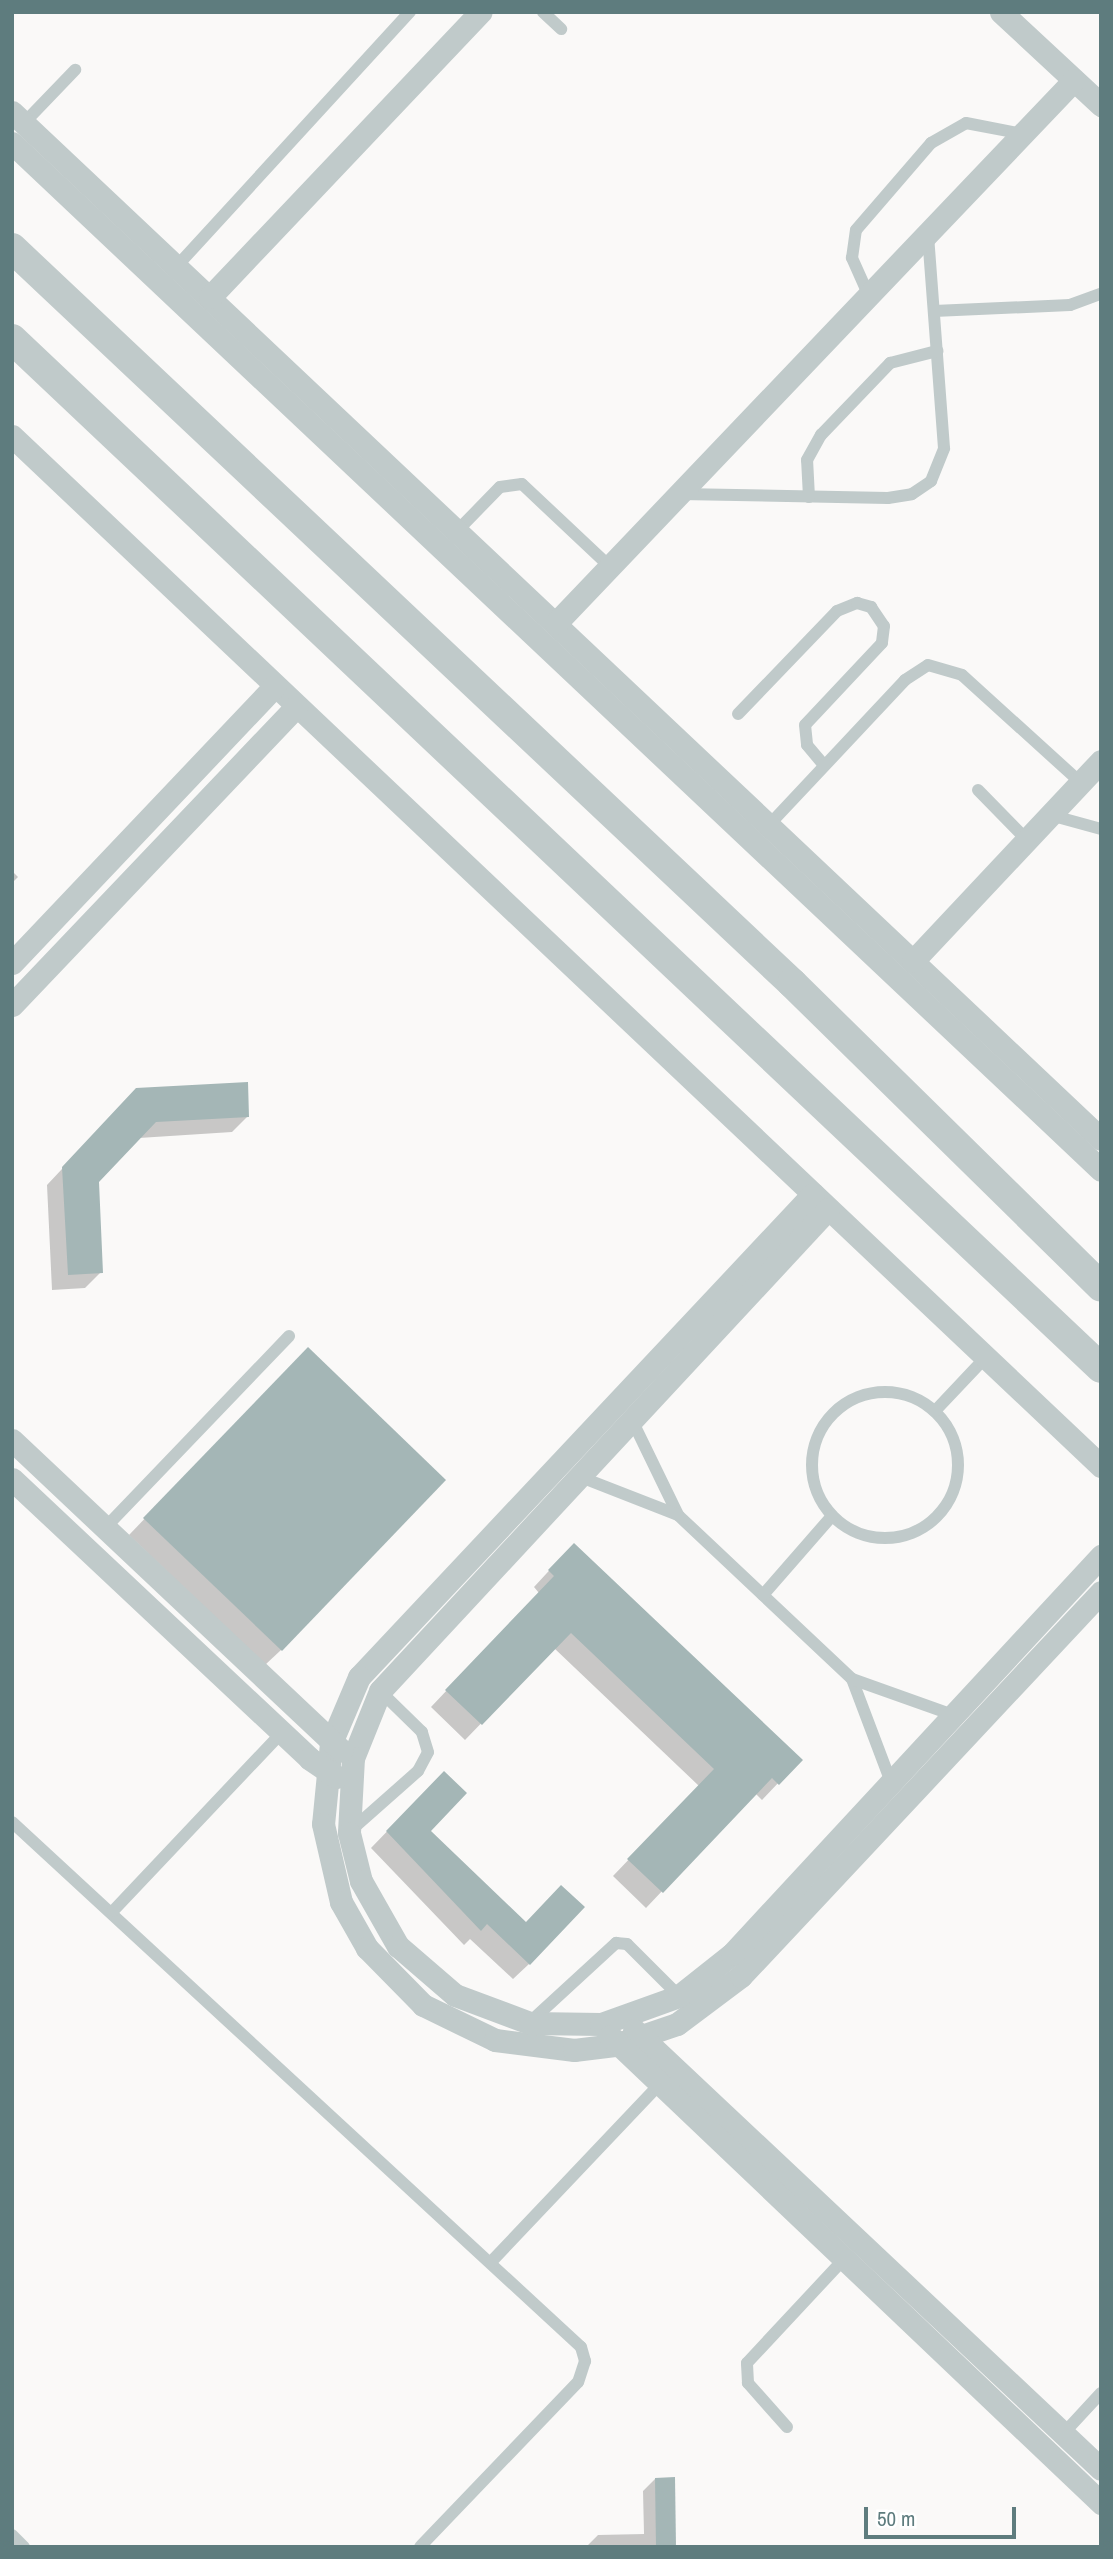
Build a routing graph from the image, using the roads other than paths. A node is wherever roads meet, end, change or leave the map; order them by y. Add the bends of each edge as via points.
1 (410, 12) edge
2 (480, 12) edge
3 (543, 12) edge
4 (1001, 12) edge
5 (561, 29) dead end
6 (75, 70) dead end
7 (1074, 80) junction
8 (1101, 105) edge
9 (16, 126) edge
10 (1024, 134) junction
11 (928, 233) junction
12 (12, 248) edge
13 (177, 266) junction
14 (1101, 294) edge
15 (869, 296) junction
16 (210, 297) junction
17 (934, 310) junction
18 (12, 339) edge
19 (937, 351) junction
20 (12, 436) edge
21 (680, 494) junction
22 (809, 497) junction
23 (458, 530) junction
24 (610, 567) junction
25 (556, 623) junction
26 (274, 687) junction
27 (296, 707) junction
28 (738, 714) dead end
29 (1101, 761) edge
30 (824, 765) junction
31 (1081, 783) junction
32 (978, 790) dead end
33 (1050, 815) junction
34 (769, 825) junction
35 (1101, 829) edge
36 (1027, 840) junction
37 (913, 961) junction
38 (12, 963) edge
39 (12, 1004) edge
40 (1101, 1139) edge
41 (1101, 1170) edge
42 (820, 1202) junction
43 (1101, 1287) edge
44 (289, 1336) dead end
45 (986, 1357) junction
46 (1101, 1368) edge
47 (935, 1411) junction
48 (631, 1418) junction
49 (12, 1440) edge
50 (1101, 1466) edge
51 (577, 1475) junction
52 (12, 1479) edge
53 (678, 1516) junction
54 (832, 1516) junction
55 (105, 1528) junction
56 (1101, 1556) edge
57 (1101, 1592) edge
58 (763, 1595) junction
59 (852, 1679) junction
60 (380, 1691) junction
61 (953, 1715) junction
62 (282, 1732) junction
63 (331, 1743) junction
64 (353, 1758) junction
65 (325, 1771) junction
66 (349, 1782) junction
67 (891, 1782) junction
68 (12, 1822) edge
69 (349, 1832) junction
70 (113, 1911) junction
71 (679, 1996) junction
72 (630, 2017) junction
73 (530, 2023) junction
74 (607, 2023) junction
75 (641, 2038) junction
76 (615, 2045) junction
77 (658, 2086) junction
78 (843, 2260) junction
79 (491, 2262) junction
80 (1101, 2393) edge
81 (787, 2427) dead end
82 (1063, 2434) junction
83 (1101, 2469) edge
84 (1101, 2503) edge
85 (12, 2535) edge
86 (24, 2547) edge
87 (420, 2547) edge

1 - 13 lane
2 - 16 street
3 - 5 lane
4 - 7 street
6 - 9 lane
7 - 8 street
7 - 10 street
9 - 13 street
9 - 41 street
10 - 11 street
10 - 15 lane via 966,123 931,143 856,230 852,258
11 - 15 street
11 - 17 lane
12 - 43 street via 792,983
13 - 16 street
14 - 17 lane via 1070,305
15 - 21 street
16 - 23 street
17 - 19 lane
18 - 46 street
19 - 22 lane via 890,363 814,442 806,469
19 - 22 lane via 944,448 931,481 900,498
20 - 26 street
21 - 22 lane
21 - 24 street
23 - 24 lane via 500,488 522,484
23 - 25 street
24 - 25 street
25 - 34 street
26 - 27 street
26 - 38 street
27 - 39 street
27 - 42 street
28 - 30 lane via 837,611 857,603 871,607 884,626 882,643 805,725 807,745
29 - 31 street
30 - 31 lane via 911,673 937,664 962,675
30 - 34 lane
31 - 33 street
32 - 36 lane
33 - 35 lane
33 - 36 street
34 - 37 street
36 - 37 street
37 - 40 street
42 - 45 street
42 - 48 street
42 - 63 street via 388,1640 354,1688
44 - 55 lane
45 - 47 lane
45 - 50 street
47 - 54 lane via 895,1392 865,1395 838,1409 820,1432 812,1461 816,1491
47 - 54 lane via 952,1435 959,1464 954,1492 938,1517 913,1533 884,1539 856,1533
48 - 51 street
48 - 53 lane
49 - 55 street
51 - 53 lane
51 - 60 street
52 - 62 street
53 - 58 lane
54 - 58 lane
55 - 63 street
56 - 61 street
57 - 75 street via 741,1976 700,2010
58 - 59 lane
59 - 61 lane
59 - 67 lane
60 - 64 street
60 - 69 lane via 422,1732 428,1752 418,1771
61 - 67 street
62 - 65 street
62 - 70 lane
63 - 64 street
63 - 65 street
64 - 66 street
65 - 66 street
65 - 76 street via 323,1825 337,1889 367,1948 403,1988 446,2019 495,2040 547,2050
66 - 69 street
67 - 71 street via 732,1954
68 - 70 lane
69 - 73 street via 371,1905 415,1965 467,2001
70 - 79 lane
71 - 72 street
71 - 73 lane via 627,1944 616,1943
72 - 74 street
72 - 75 street
73 - 74 street
74 - 76 street
75 - 76 street
75 - 82 street
76 - 77 street
77 - 78 street
77 - 79 lane
78 - 81 lane via 747,2363 748,2383
78 - 84 street
79 - 87 lane via 576,2341 585,2369
80 - 82 lane
82 - 83 street
85 - 86 lane

